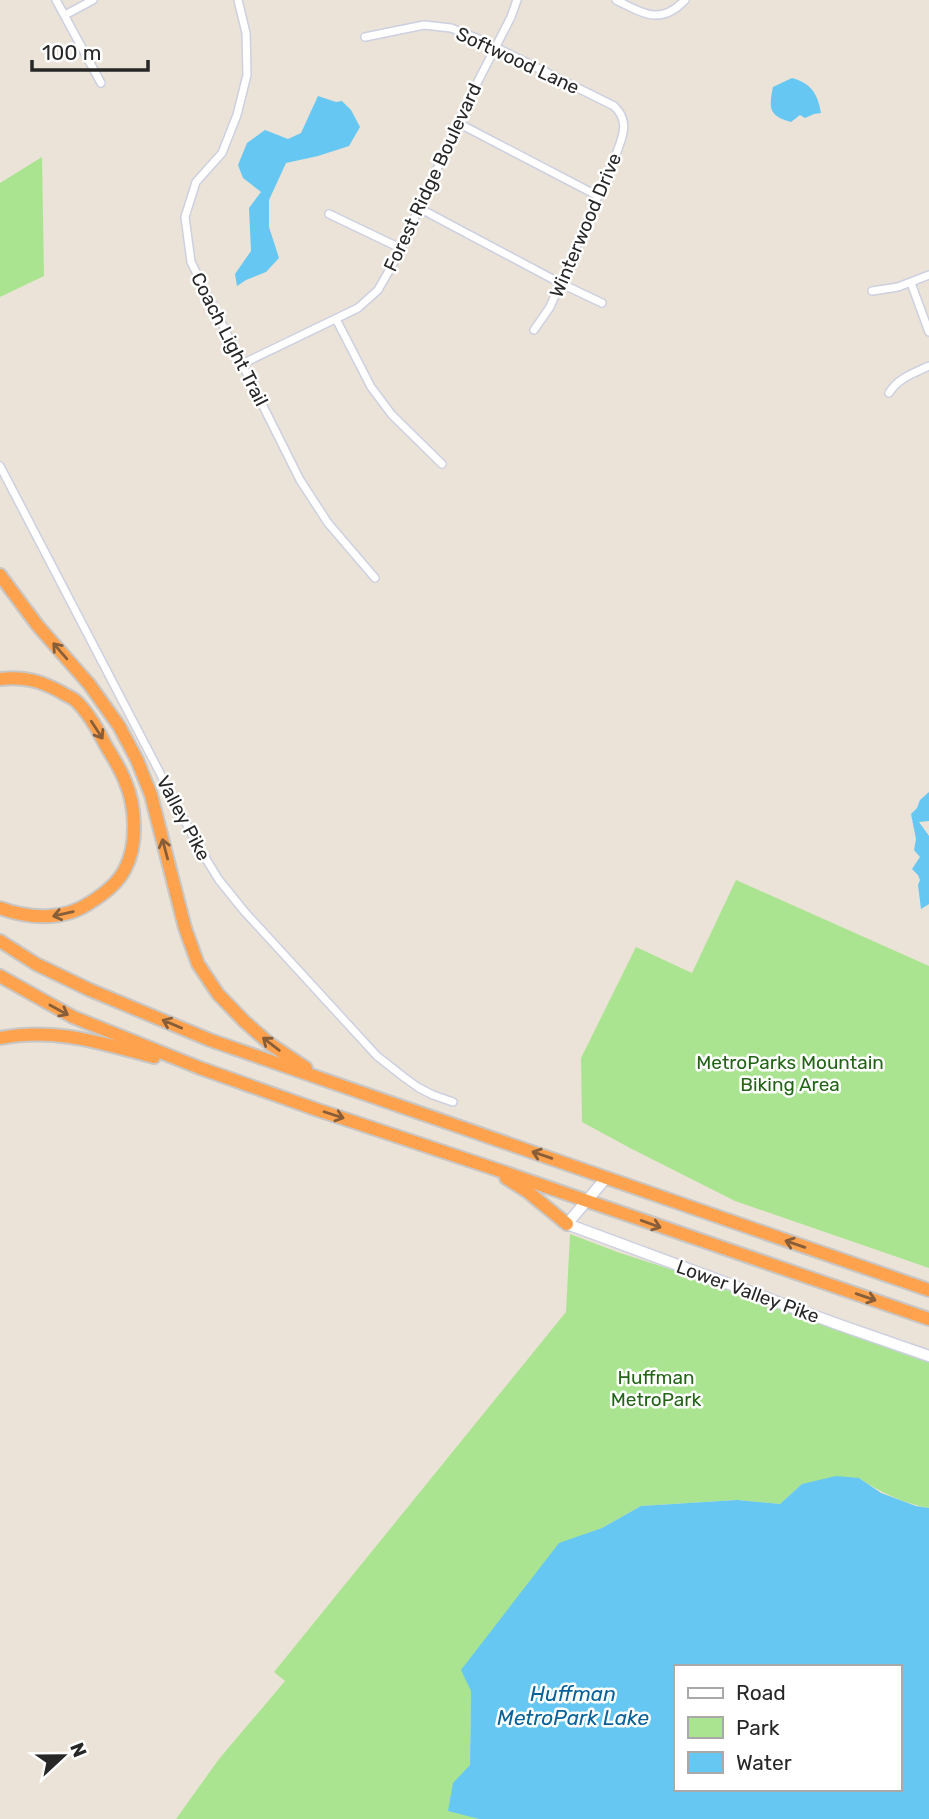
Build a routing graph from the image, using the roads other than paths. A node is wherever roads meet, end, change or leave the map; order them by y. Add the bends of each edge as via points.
1 (56, 0) edge
2 (93, 0) edge
3 (238, 0) edge
4 (517, 0) edge
5 (616, 0) edge
6 (685, 0) edge
7 (65, 15) junction
8 (365, 37) dead end
9 (495, 47) junction
10 (101, 83) dead end
11 (622, 116) joint
12 (458, 123) junction
13 (598, 196) junction
14 (419, 208) junction
15 (329, 214) dead end
16 (400, 248) junction
17 (929, 275) edge
18 (911, 283) junction
19 (560, 284) junction
20 (873, 291) dead end
21 (602, 303) dead end
22 (336, 319) junction
23 (534, 330) dead end
24 (929, 332) edge
25 (242, 364) junction
26 (929, 366) edge
27 (889, 393) dead end
28 (442, 464) dead end
29 (0, 466) edge
30 (0, 575) edge
31 (375, 578) dead end
32 (0, 679) edge
33 (0, 908) edge
34 (0, 941) edge
35 (0, 976) edge
36 (0, 1038) edge
37 (200, 1068) junction
38 (328, 1080) junction
39 (453, 1102) dead end
40 (492, 1168) junction
41 (606, 1178) junction
42 (587, 1201) junction
43 (567, 1224) junction
44 (929, 1290) edge
45 (929, 1319) edge
46 (929, 1356) edge

1 - 7 street
2 - 7 street
3 - 25 street, Coach Light Trail via 246,33 247,75 222,153 196,182 185,217 191,262
4 - 9 street, Forest Ridge Boulevard
5 - 6 street via 656,16
7 - 10 street
8 - 9 street, Softwood Lane via 410,26 440,25
9 - 11 street, Softwood Lane via 614,106
9 - 12 street, Forest Ridge Boulevard
11 - 13 street, Winterwood Drive via 624,132
12 - 13 street
12 - 14 street, Forest Ridge Boulevard
13 - 19 street, Winterwood Drive
14 - 16 street, Forest Ridge Boulevard
14 - 19 street
15 - 16 street
16 - 22 street, Forest Ridge Boulevard via 378,290
17 - 18 street
18 - 20 street
18 - 24 street
19 - 21 street
19 - 23 street, Winterwood Drive
22 - 25 street, Forest Ridge Boulevard
22 - 28 street via 371,387 392,415
25 - 31 street, Coach Light Trail via 300,480 328,523
26 - 27 street via 899,381
29 - 39 street, Valley Pike via 219,880 377,1056 419,1088
38 -> 30 highway via 270,1044 244,1021 198,964 137,760 89,684
32 -> 33 highway via 32,680 75,700 126,783 134,816 134,843 125,870 81,910 45,918
38 -> 34 highway via 210,1040 90,990
35 -> 37 highway via 73,1017
36 - 37 highway via 49,1034 85,1039
37 -> 40 highway
41 -> 38 highway
40 - 42 highway
40 - 43 highway
41 - 42 street
44 -> 41 highway
42 - 43 street
42 -> 45 highway
43 - 46 street, Lower Valley Pike

